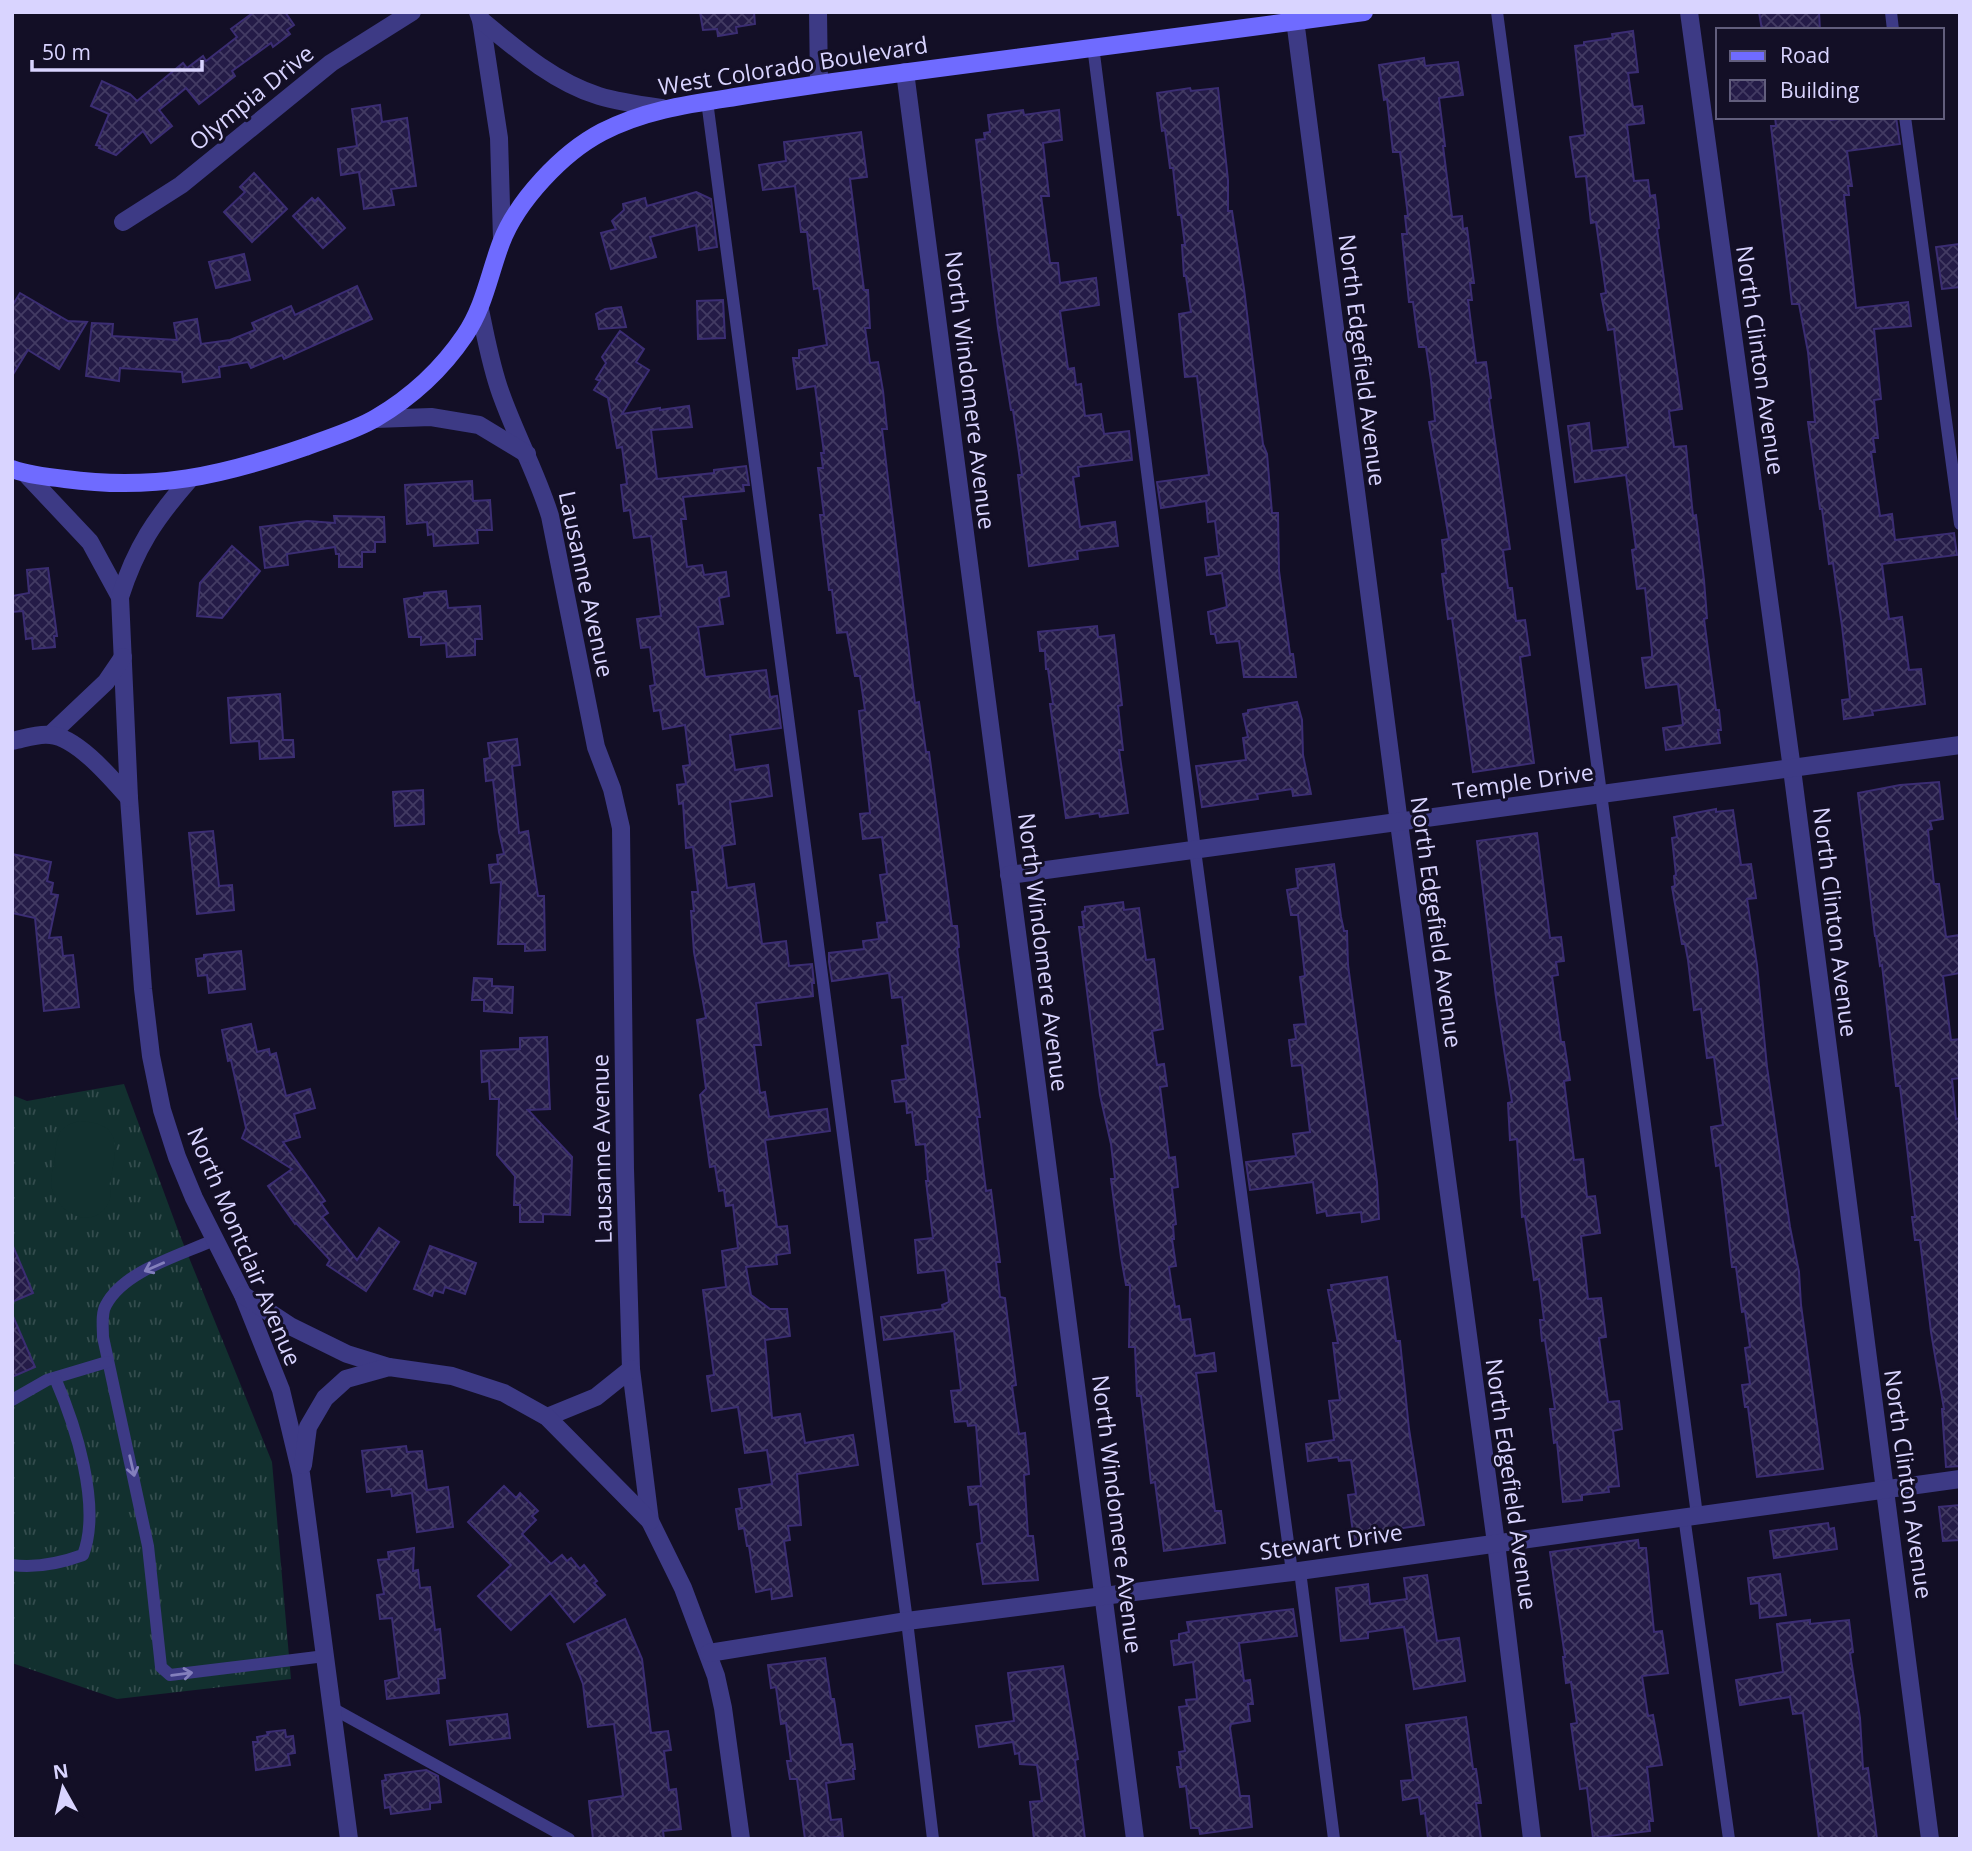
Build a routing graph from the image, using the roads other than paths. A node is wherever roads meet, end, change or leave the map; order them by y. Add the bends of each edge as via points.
1 (412, 12) edge
2 (818, 12) edge
3 (1364, 12) edge
4 (1497, 12) edge
5 (1689, 12) edge
6 (480, 16) edge
7 (1295, 17) edge
8 (1093, 46) junction
9 (905, 72) junction
10 (819, 83) junction
11 (707, 102) junction
12 (662, 108) junction
13 (1905, 119) edge
14 (123, 222) dead end
15 (502, 239) junction
16 (480, 310) junction
17 (375, 419) junction
18 (527, 454) junction
19 (19, 472) edge
20 (189, 480) junction
21 (1960, 524) edge
22 (120, 597) junction
23 (123, 657) junction
24 (50, 734) junction
25 (12, 741) edge
26 (1960, 745) edge
27 (1792, 769) junction
28 (1602, 795) junction
29 (130, 799) junction
30 (1399, 823) junction
31 (1195, 850) junction
32 (1009, 875) junction
33 (216, 1239) junction
34 (243, 1295) junction
35 (107, 1362) junction
36 (389, 1367) junction
37 (632, 1369) junction
38 (55, 1378) junction
39 (12, 1400) edge
40 (547, 1418) junction
41 (301, 1474) junction
42 (1960, 1479) edge
43 (1885, 1490) junction
44 (1690, 1515) junction
45 (650, 1521) junction
46 (1496, 1543) junction
47 (12, 1565) edge
48 (1296, 1571) junction
49 (1104, 1595) junction
50 (907, 1621) junction
51 (709, 1653) junction
52 (325, 1656) junction
53 (332, 1708) junction
54 (349, 1839) edge
55 (569, 1839) edge
56 (741, 1839) edge
57 (933, 1839) edge
58 (1135, 1839) edge
59 (1334, 1839) edge
60 (1532, 1839) edge
61 (1729, 1839) edge
62 (1930, 1839) edge

1 - 14 street, Olympia Drive via 331,63 181,185
2 - 10 street
3 - 7 street, West Colorado Boulevard
4 - 28 lane
5 - 27 street, North Clinton Avenue
6 - 12 street via 553,75 596,95
6 - 15 street via 499,138
7 - 8 street, West Colorado Boulevard
7 - 30 street, North Edgefield Avenue
8 - 9 street, West Colorado Boulevard
8 - 31 lane
9 - 10 street, West Colorado Boulevard
9 - 32 street, North Windomere Avenue
10 - 11 street, West Colorado Boulevard
11 - 12 street, West Colorado Boulevard
11 - 50 lane
12 - 15 street, West Colorado Boulevard via 601,132 564,159 531,193
13 - 21 lane
15 - 16 street, West Colorado Boulevard
16 - 17 street, West Colorado Boulevard via 443,363
16 - 18 street, Lausanne Avenue via 501,395
17 - 18 street via 431,416 479,425
17 - 20 street, West Colorado Boulevard via 284,454
18 - 37 street, Lausanne Avenue via 550,516 596,747 621,828
19 - 20 street, West Colorado Boulevard via 133,484
19 - 22 street via 90,542
20 - 22 street, North Montclair Avenue via 145,536
22 - 23 street, North Montclair Avenue
23 - 24 street via 106,682
23 - 29 street, North Montclair Avenue
24 - 25 street
24 - 29 street via 102,768
26 - 27 street, Temple Drive
27 - 28 street, Temple Drive
27 - 43 street, North Clinton Avenue
28 - 30 street, Temple Drive
28 - 44 lane
29 - 33 street, North Montclair Avenue via 150,1056 177,1157
30 - 31 street, Temple Drive
30 - 46 street, North Edgefield Avenue
31 - 32 street, Temple Drive
31 - 48 lane
32 - 49 street, North Windomere Avenue
33 - 34 street, North Montclair Avenue
33 -> 35 lane via 134,1276 116,1291 104,1307
34 - 36 street via 336,1349
34 - 41 street, North Montclair Avenue via 281,1390
35 - 38 lane
35 -> 52 lane via 148,1546 161,1667 170,1675
36 - 40 street via 452,1376 504,1393
36 - 41 street via 346,1379 325,1398 308,1427
37 - 40 street via 597,1397
37 - 45 street, Lausanne Avenue
38 - 39 lane
38 - 47 lane via 76,1434 90,1512 89,1540 83,1555 74,1558 29,1568
40 - 45 street
41 - 52 street, North Montclair Avenue
42 - 43 street, Stewart Drive
43 - 44 street, Stewart Drive
43 - 62 street, North Clinton Avenue
44 - 46 street, Stewart Drive
44 - 61 lane
45 - 51 street, Lausanne Avenue
46 - 48 street, Stewart Drive
46 - 60 street, North Edgefield Avenue
48 - 49 street, Stewart Drive
48 - 59 lane
49 - 50 street, Stewart Drive
49 - 58 street, North Windomere Avenue
50 - 51 street, Stewart Drive
50 - 57 lane
51 - 56 street, Lausanne Avenue via 723,1708
52 - 53 street, North Montclair Avenue
53 - 54 street, North Montclair Avenue
53 - 55 lane

